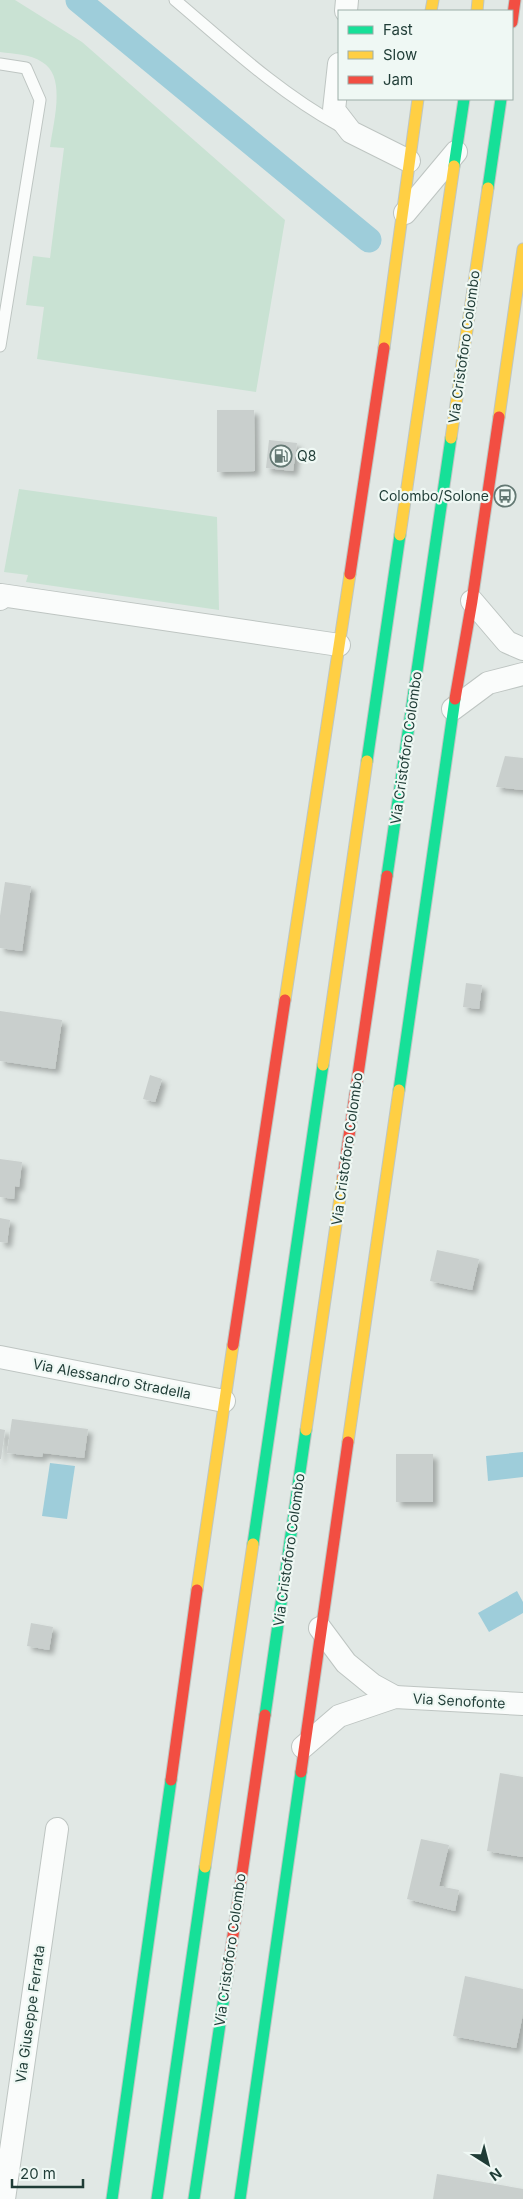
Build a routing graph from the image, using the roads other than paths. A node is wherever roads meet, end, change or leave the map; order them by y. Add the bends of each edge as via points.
1 (175, 0) edge
2 (515, 0) edge
3 (513, 15) edge
4 (0, 64) edge
5 (338, 73) edge
6 (418, 100) edge
7 (464, 100) edge
8 (500, 100) edge
9 (351, 132) junction
10 (456, 152) junction
11 (409, 162) junction
12 (404, 213) junction
13 (523, 249) edge
14 (519, 305) edge
15 (0, 346) edge
16 (0, 595) edge
17 (0, 599) edge
18 (472, 601) junction
19 (339, 645) junction
20 (523, 649) edge
21 (523, 674) edge
22 (453, 709) junction
23 (0, 1357) edge
24 (224, 1401) junction
25 (320, 1628) junction
26 (395, 1697) junction
27 (523, 1704) edge
28 (303, 1747) junction
29 (57, 1829) dead end
30 (4, 2199) edge
31 (112, 2199) edge
32 (157, 2199) edge
33 (194, 2199) edge
34 (240, 2199) edge

1 - 9 lane via 308,109
2 - 3 main road
4 - 15 lane via 26,68 40,100
5 - 9 street via 334,110
6 - 11 main road
7 - 10 main road
8 - 33 main road, Via Cristoforo Colombo
9 - 11 street
10 - 12 street
10 - 32 main road
11 - 12 main road
12 - 19 main road
13 - 14 main road
14 - 18 main road
16 - 17 street
16 - 19 street
18 - 20 street via 507,642
18 - 22 main road
19 - 24 main road
21 - 22 street via 488,683
22 - 25 main road
23 - 24 street, Via Alessandro Stradella
24 - 31 main road
25 - 26 street via 346,1663 373,1686
25 - 28 main road
26 - 27 street, Via Senofonte
26 - 28 street via 339,1716
28 - 34 main road
29 - 30 street, Via Giuseppe Ferrata

